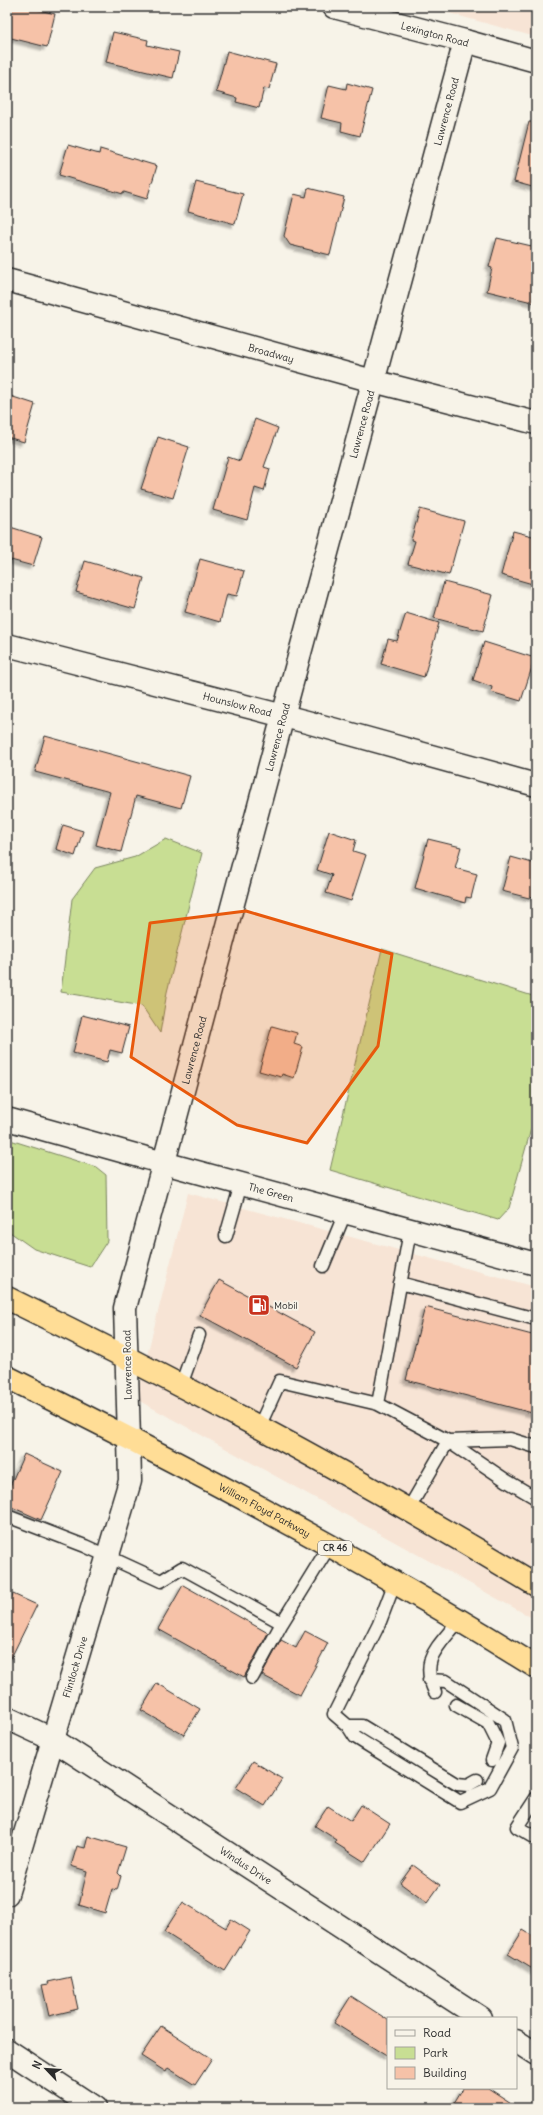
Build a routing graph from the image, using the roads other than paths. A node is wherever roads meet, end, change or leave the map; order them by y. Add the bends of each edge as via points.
1 (334, 7) edge
2 (465, 41) junction
3 (536, 61) edge
4 (7, 280) edge
5 (373, 381) junction
6 (536, 423) edge
7 (7, 644) edge
8 (282, 716) junction
9 (536, 785) edge
10 (7, 1119) edge
11 (164, 1163) junction
12 (241, 1184) junction
13 (344, 1213) junction
14 (410, 1231) junction
15 (226, 1236) dead end
16 (536, 1264) edge
17 (323, 1266) dead end
18 (400, 1283) junction
19 (7, 1298) edge
20 (536, 1319) edge
21 (200, 1335) dead end
22 (126, 1356) junction
23 (7, 1377) edge
24 (181, 1385) junction
25 (378, 1404) junction
26 (259, 1427) junction
27 (129, 1438) junction
28 (448, 1441) junction
29 (536, 1446) edge
30 (536, 1498) edge
31 (408, 1510) junction
32 (7, 1516) edge
33 (330, 1545) junction
34 (108, 1556) junction
35 (395, 1582) junction
36 (536, 1585) edge
37 (459, 1620) junction
38 (282, 1622) junction
39 (536, 1667) edge
40 (252, 1678) dead end
41 (429, 1680) junction
42 (435, 1692) dead end
43 (456, 1705) dead end
44 (7, 1718) edge
45 (348, 1726) junction
46 (52, 1739) junction
47 (492, 1760) dead end
48 (477, 1780) dead end
49 (536, 1798) edge
50 (536, 1838) edge
51 (7, 1894) edge
52 (479, 2017) edge
53 (517, 2042) edge
54 (7, 2050) edge
55 (536, 2054) edge
56 (95, 2108) edge

1 - 2 street, Lexington Road
2 - 3 street, Lexington Road
2 - 5 street, Lawrence Road
4 - 5 street, Broadway
5 - 6 street, Broadway
5 - 8 street, Lawrence Road
7 - 8 street, Hounslow Road
8 - 9 street, Hounslow Road
8 - 11 street, Lawrence Road
10 - 11 street, The Green
11 - 12 street, The Green
11 - 22 street, Lawrence Road via 125,1308
12 - 13 street, The Green
12 - 15 lane
13 - 14 street, The Green
13 - 17 lane
14 - 16 street, The Green
14 - 18 lane
18 - 20 lane
18 - 25 lane
19 - 22 highway
21 - 24 lane
22 - 24 highway
22 - 27 street, Lawrence Road
23 - 27 highway, William Floyd Parkway / CR 46
24 - 26 highway
25 - 26 lane via 280,1381
25 - 28 lane
26 - 31 highway
27 - 33 highway, William Floyd Parkway / CR 46
27 - 34 street, Flintlock Drive via 130,1481
28 - 29 lane via 510,1439
28 - 30 lane via 506,1481
28 - 31 lane
31 - 36 highway
32 - 34 lane
33 - 35 highway, William Floyd Parkway / CR 46
33 - 38 lane
34 - 38 lane via 161,1582 182,1568
34 - 46 street, Flintlock Drive
35 - 37 highway, William Floyd Parkway / CR 46
35 - 45 lane via 379,1624 334,1714
37 - 39 highway, William Floyd Parkway / CR 46
37 - 41 lane via 432,1656 428,1670
38 - 40 lane
41 - 42 lane
41 - 45 lane via 446,1681 505,1720 512,1748 490,1788 460,1802 355,1737
43 - 47 lane via 488,1723 498,1742
44 - 46 street, Windus Drive
45 - 48 lane via 362,1726 456,1784 468,1785
46 - 51 street, Flintlock Drive
46 - 52 street, Windus Drive
49 - 50 lane via 517,1827
53 - 55 street
54 - 56 street

